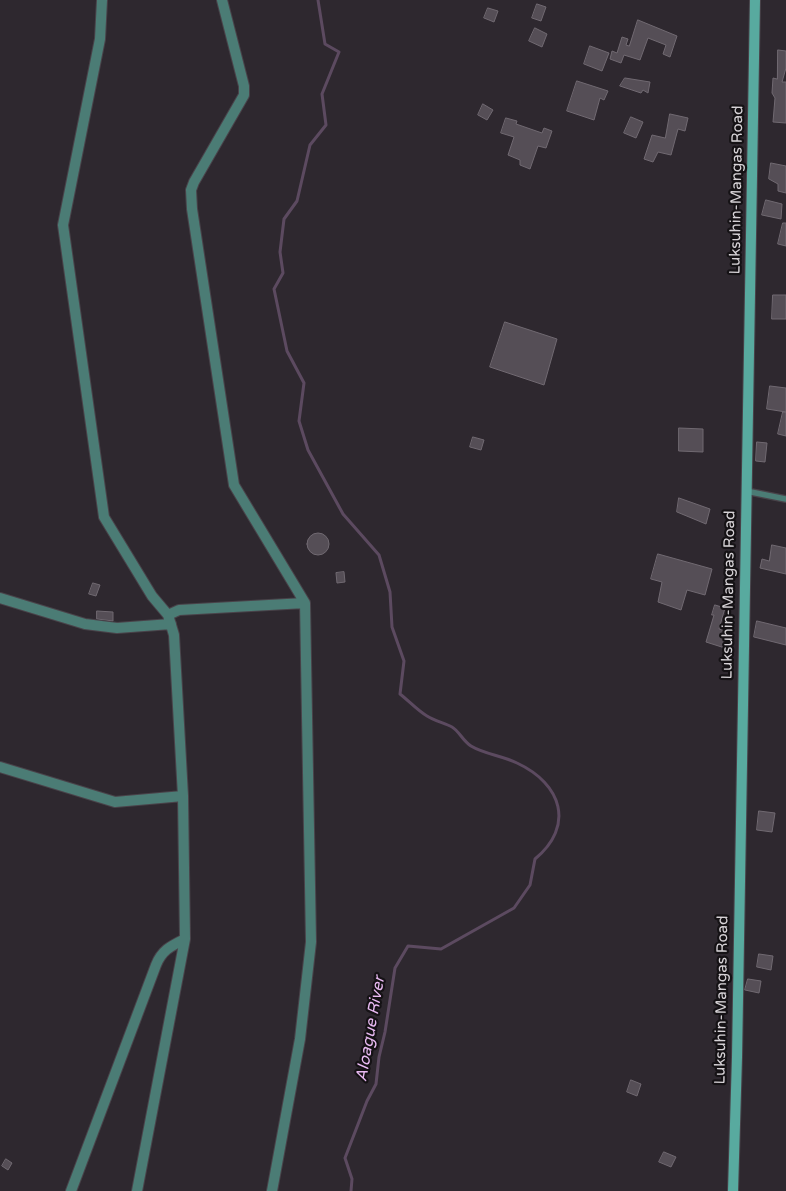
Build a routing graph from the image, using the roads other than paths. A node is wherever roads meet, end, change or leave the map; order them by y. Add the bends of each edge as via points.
1 (102, 0) edge
2 (222, 0) edge
3 (755, 0) edge
4 (746, 491) junction
5 (786, 499) edge
6 (0, 598) edge
7 (305, 603) junction
8 (170, 619) junction
9 (0, 767) edge
10 (183, 796) junction
11 (185, 939) junction
12 (71, 1191) edge
13 (137, 1191) edge
14 (272, 1191) edge
15 (733, 1191) edge

1 - 8 street via 100,39 63,225 104,517 152,596
2 - 7 street via 244,95 194,182 192,209 234,485
3 - 4 main road, Luksuhin-Mangas Road
4 - 5 lane
4 - 15 main road, Luksuhin-Mangas Road
6 - 8 street via 86,624 117,628
7 - 8 street via 179,610
7 - 14 street via 311,942 300,1039
8 - 10 street via 176,650
9 - 10 street via 115,802
10 - 11 street
11 - 12 street via 160,955
11 - 13 street

